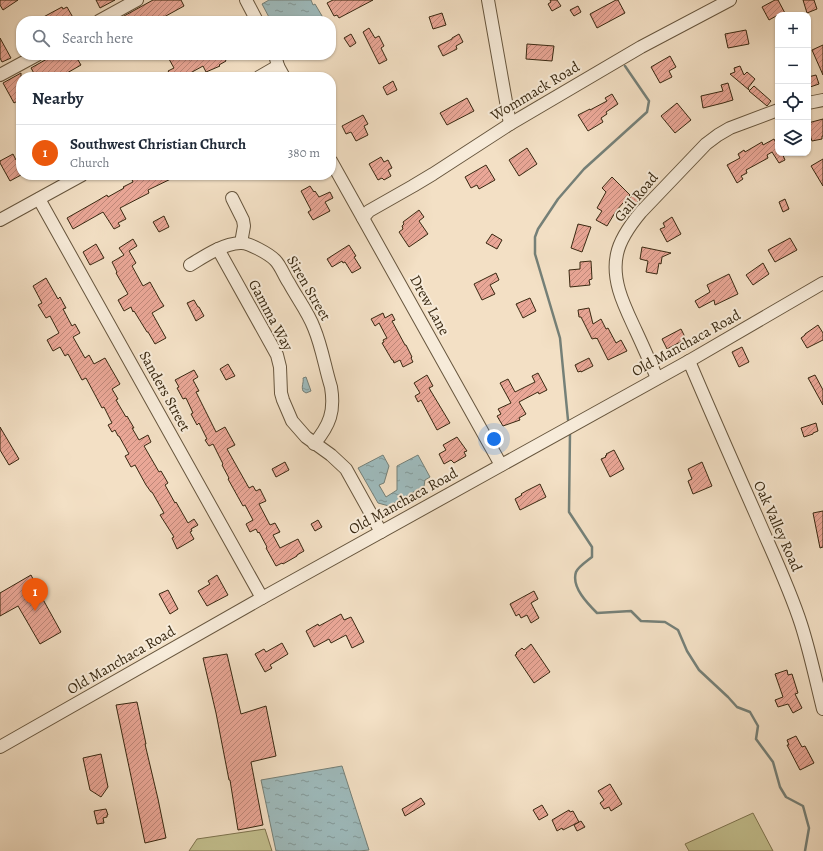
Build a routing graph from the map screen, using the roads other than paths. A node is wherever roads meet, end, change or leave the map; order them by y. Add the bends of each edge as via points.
1 (137, 0) edge
2 (246, 0) edge
3 (488, 0) edge
4 (730, 0) edge
5 (108, 16) edge
6 (254, 16) edge
7 (28, 60) edge
8 (279, 66) edge
9 (268, 72) edge
10 (0, 75) edge
11 (823, 100) edge
12 (811, 102) edge
13 (775, 111) edge
14 (510, 124) junction
15 (336, 170) edge
16 (73, 180) edge
17 (232, 198) dead end
18 (39, 199) junction
19 (363, 218) junction
20 (0, 220) edge
21 (241, 243) junction
22 (218, 249) junction
23 (190, 264) dead end
24 (823, 283) edge
25 (689, 360) junction
26 (657, 378) junction
27 (314, 444) junction
28 (501, 465) junction
29 (381, 532) junction
30 (262, 598) junction
31 (823, 709) edge
32 (0, 748) edge

1 - 5 street
2 - 6 street
3 - 14 street
4 - 14 street, Wommack Road via 647,44
7 - 10 street
8 - 9 street
11 - 12 street
13 - 26 street, Gail Road via 730,128 706,144 641,212 620,244 616,255 616,279 619,290
14 - 19 street, Wommack Road via 370,211
15 - 19 street, Drew Lane
16 - 18 street
17 - 21 street via 243,220
18 - 20 street
18 - 30 street, Sanders Street
19 - 28 street, Drew Lane
21 - 22 street
21 - 27 street, Siren Street via 275,260 314,328 331,387 332,405 326,427
22 - 23 street
22 - 27 street, Gamma Way via 277,355 281,393 292,421
24 - 25 street, Old Manchaca Road
25 - 26 street, Old Manchaca Road
25 - 31 street, Oak Valley Road via 801,623
26 - 28 street, Old Manchaca Road
27 - 29 street, Gamma Way via 346,469
28 - 29 street, Old Manchaca Road
29 - 30 street, Old Manchaca Road
30 - 32 street, Old Manchaca Road

